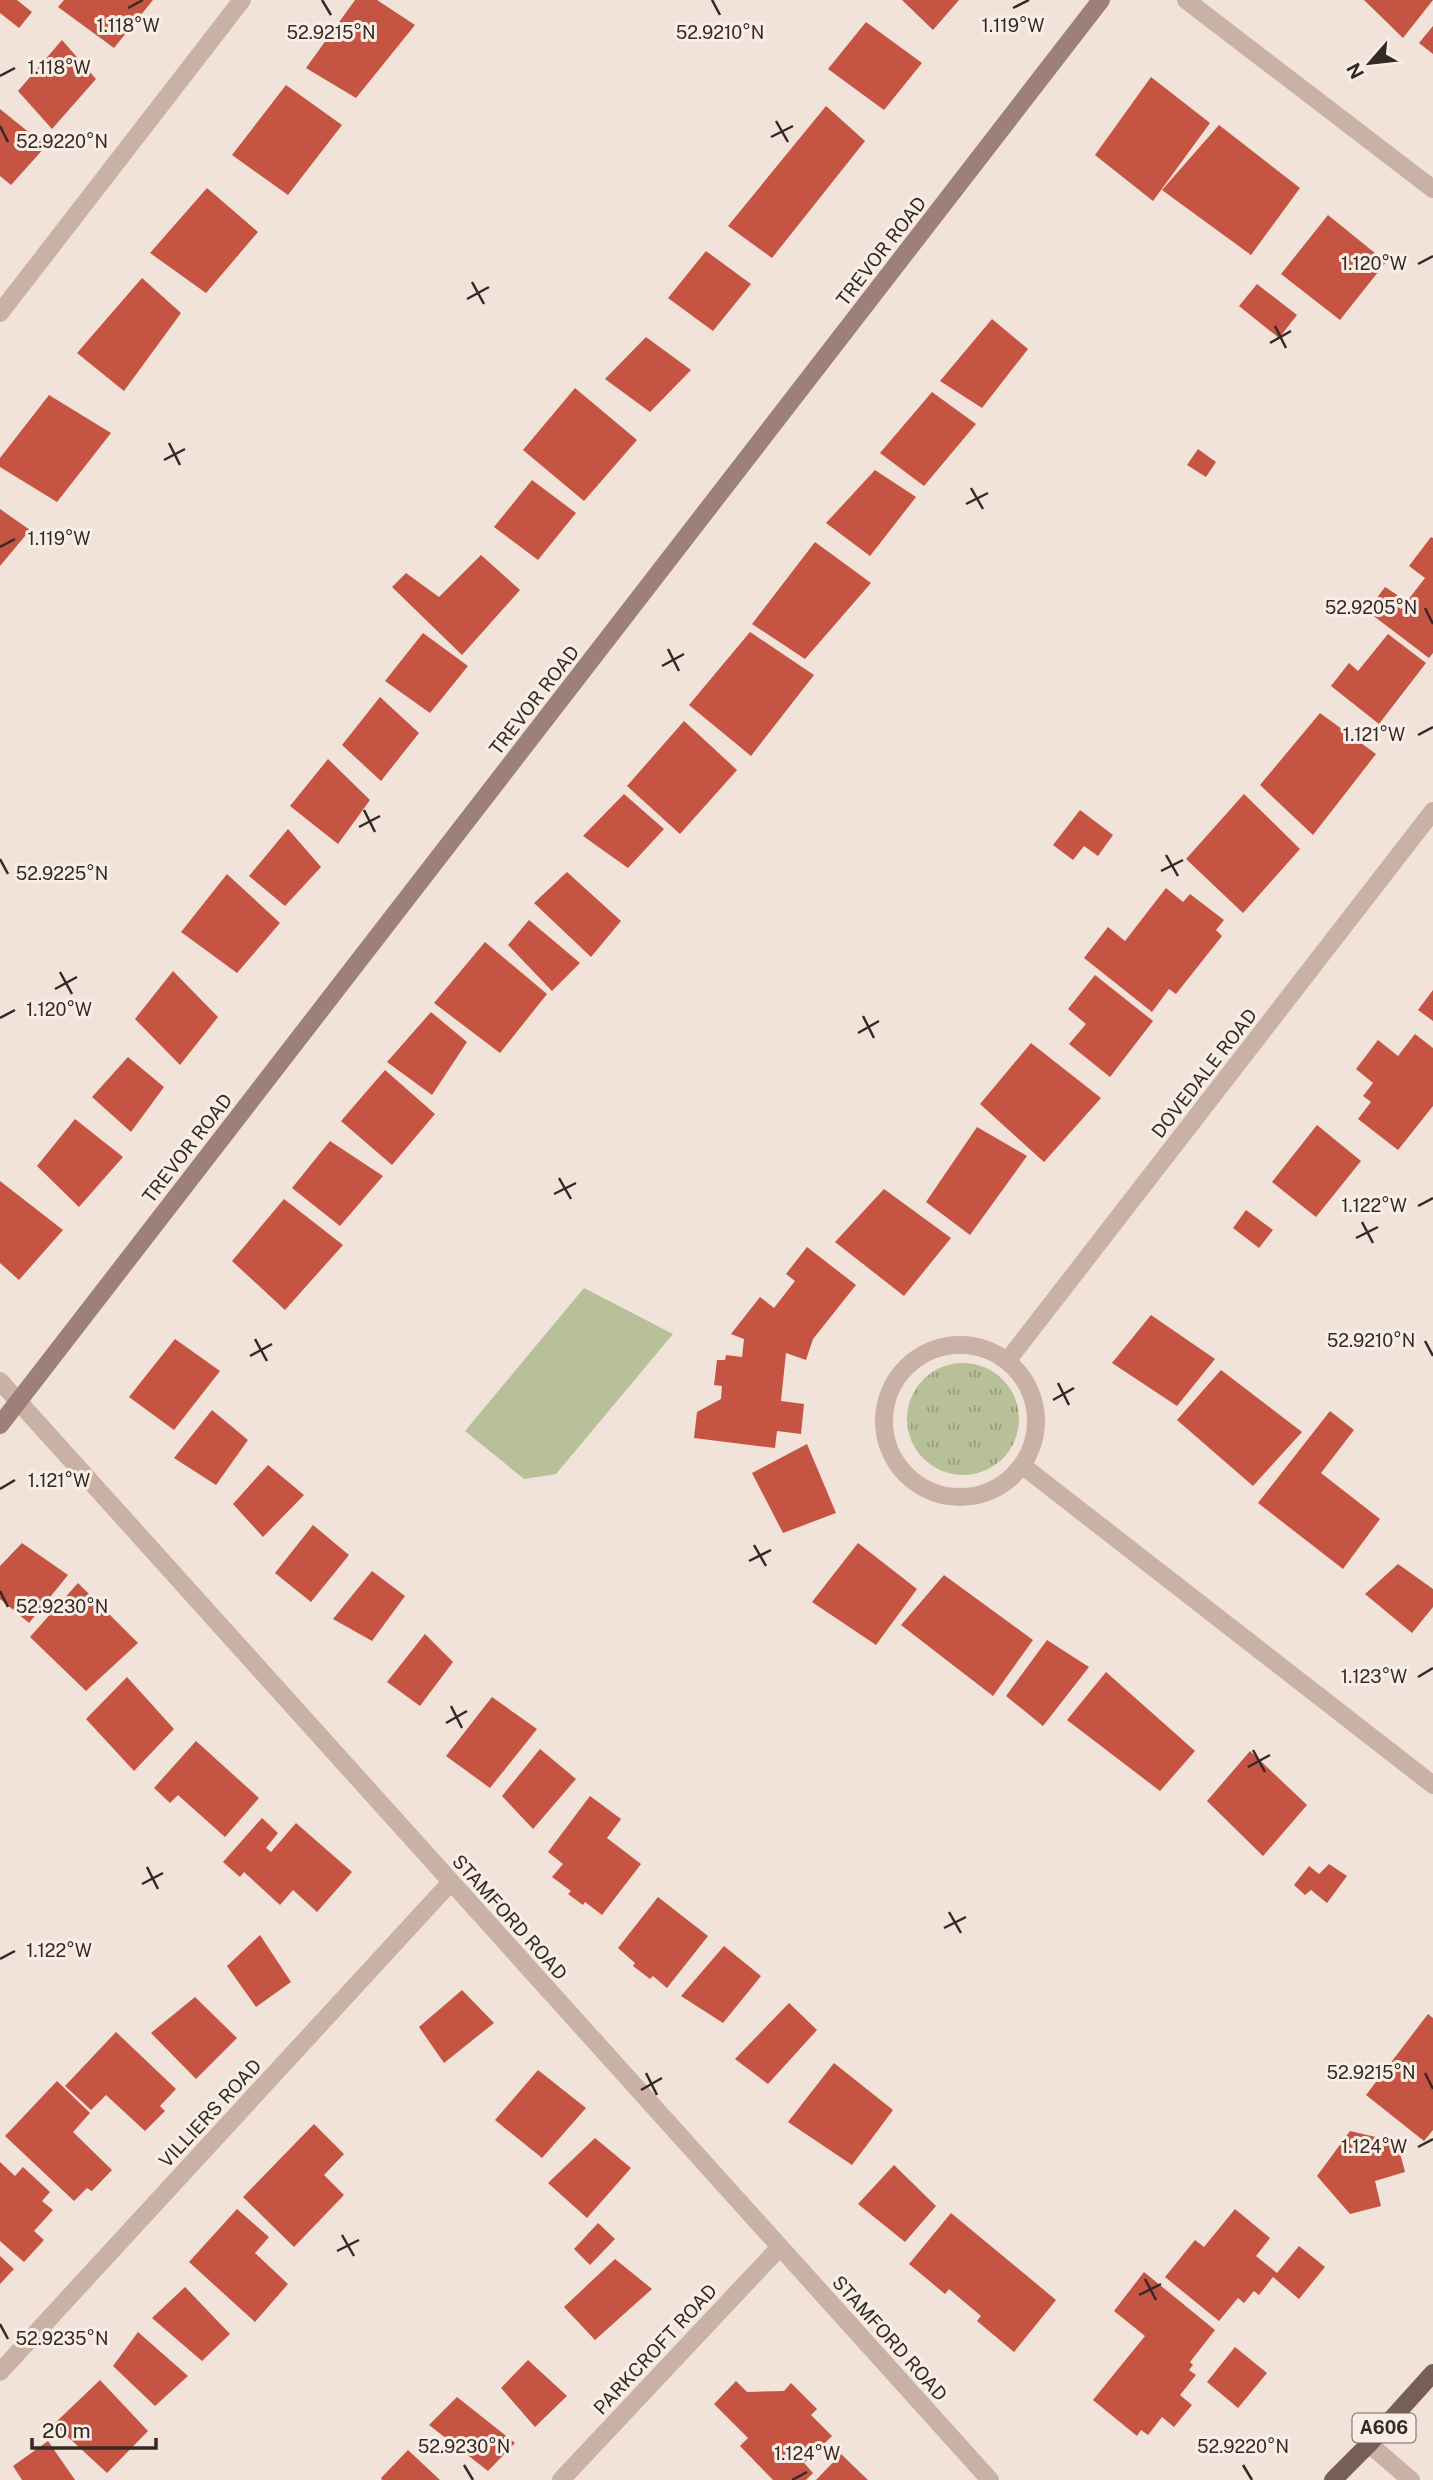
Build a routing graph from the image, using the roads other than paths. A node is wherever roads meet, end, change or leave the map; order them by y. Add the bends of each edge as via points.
1 (242, 0) edge
2 (1101, 0) edge
3 (1186, 0) edge
4 (1433, 189) edge
5 (0, 313) edge
6 (1433, 811) edge
7 (1007, 1360) junction
8 (0, 1381) edge
9 (18, 1402) junction
10 (0, 1425) edge
11 (1023, 1466) junction
12 (1433, 1785) edge
13 (451, 1882) junction
14 (779, 2247) junction
15 (0, 2372) edge
16 (1433, 2373) edge
17 (1369, 2444) junction
18 (561, 2480) edge
19 (990, 2480) edge
20 (1333, 2480) edge
21 (1411, 2480) edge

1 - 5 street
2 - 9 street, TREVOR ROAD
3 - 4 street
6 - 7 street, DOVEDALE ROAD
7 - 11 street via 1024,1377 1034,1399 1037,1422
7 - 11 street via 986,1348 963,1343 916,1357 899,1374 888,1395 887,1443 898,1465 915,1483 936,1494 960,1498 984,1494
8 - 9 street, STAMFORD ROAD
9 - 10 street, TREVOR ROAD
9 - 13 street, STAMFORD ROAD
11 - 12 street
13 - 14 street, STAMFORD ROAD
13 - 15 street, VILLIERS ROAD
14 - 18 street, PARKCROFT ROAD
14 - 19 street, STAMFORD ROAD
16 - 17 main road, A606
17 - 20 main road, A606
17 - 21 street

